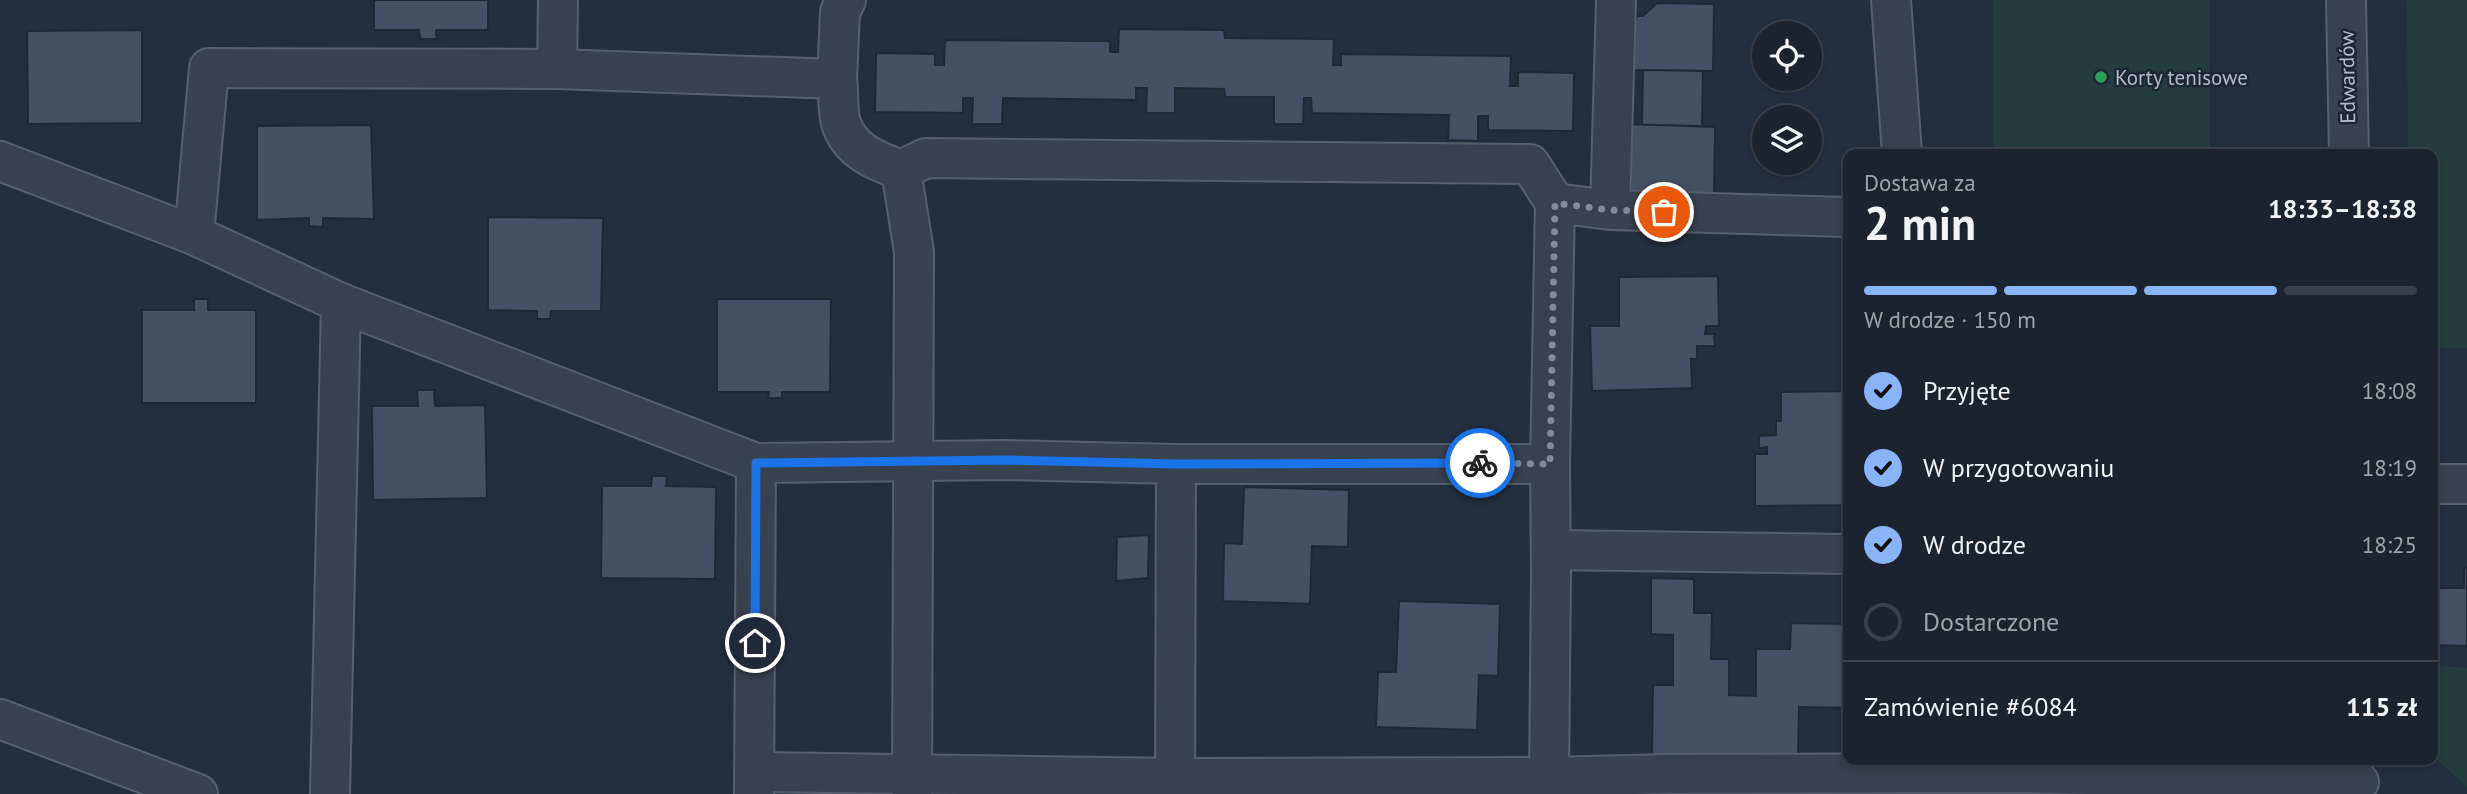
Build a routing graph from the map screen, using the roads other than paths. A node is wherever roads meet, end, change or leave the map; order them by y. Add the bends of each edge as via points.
1 (558, 0) edge
2 (846, 0) edge
3 (1616, 0) edge
4 (1891, 0) edge
5 (2346, 0) edge
6 (557, 69) junction
7 (837, 79) junction
8 (1902, 149) edge
9 (2348, 149) edge
10 (0, 160) edge
11 (901, 170) junction
12 (1555, 203) junction
13 (1610, 210) junction
14 (1843, 217) edge
15 (194, 235) junction
16 (341, 303) junction
17 (912, 461) junction
18 (756, 463) junction
19 (1176, 464) junction
20 (1550, 464) junction
21 (2438, 484) edge
22 (2467, 484) edge
23 (1551, 550) junction
24 (1843, 554) edge
25 (0, 719) edge
26 (2012, 766) edge
27 (1549, 777) junction
28 (2359, 779) edge
29 (755, 783) edge
30 (912, 785) edge
31 (1175, 786) edge
32 (198, 794) edge
33 (330, 794) edge

1 - 6 street
2 - 7 street via 840,12
3 - 13 street
4 - 8 street
5 - 9 street, Edwardów
6 - 7 street
6 - 15 street via 209,68
7 - 11 street via 841,124 857,149
10 - 15 street
11 - 12 street via 926,158 1530,164
11 - 17 street via 914,253
12 - 13 street
12 - 20 street
13 - 14 street
15 - 16 street
16 - 18 street
16 - 33 street
17 - 18 street
17 - 19 street
17 - 30 street
18 - 29 street
19 - 20 street
19 - 31 street
20 - 23 street
21 - 22 street
23 - 24 street
23 - 27 street
25 - 32 street
26 - 27 street
26 - 28 street
27 - 31 street
29 - 30 street
30 - 31 street

